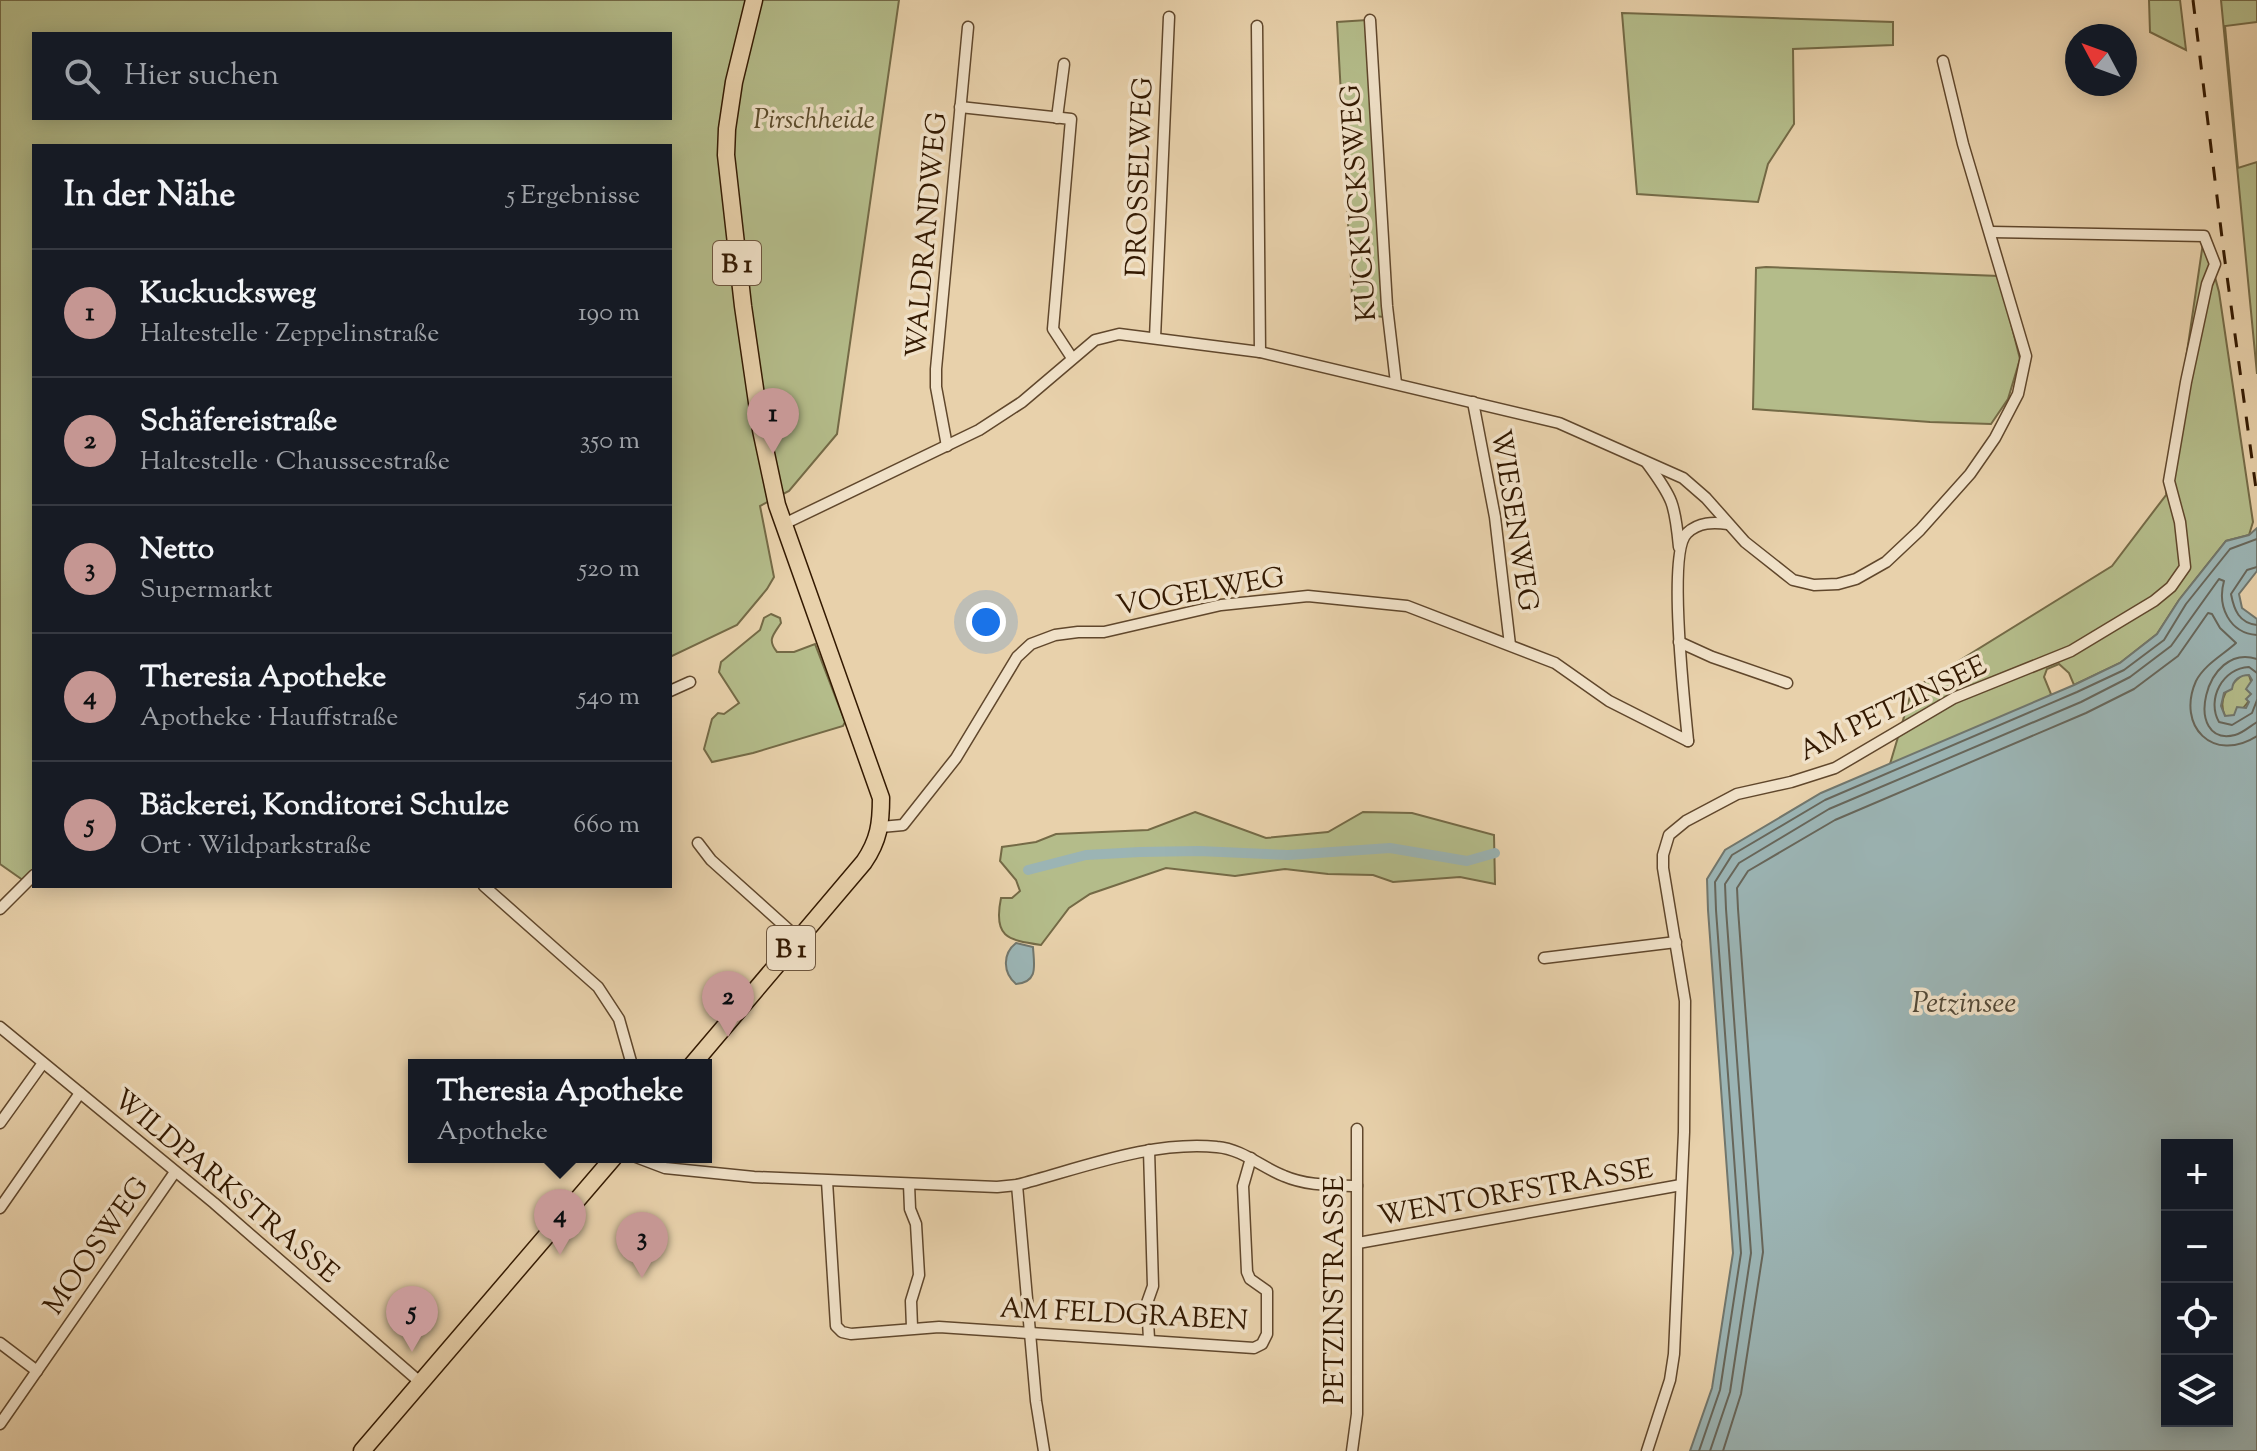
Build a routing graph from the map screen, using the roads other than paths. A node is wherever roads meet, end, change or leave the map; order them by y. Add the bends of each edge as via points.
1 (754, 0) edge
2 (1169, 17) dead end
3 (1370, 20) dead end
4 (1257, 26) dead end
5 (968, 27) dead end
6 (1943, 61) dead end
7 (1064, 64) dead end
8 (960, 107) junction
9 (1057, 118) junction
10 (1991, 232) junction
11 (1155, 338) junction
12 (1260, 352) junction
13 (1072, 358) junction
14 (1396, 383) junction
15 (1473, 402) junction
16 (947, 446) junction
17 (1645, 460) junction
18 (784, 524) junction
19 (1728, 524) junction
20 (1679, 549) junction
21 (1679, 642) junction
22 (1510, 645) junction
23 (690, 682) dead end
24 (1787, 683) dead end
25 (672, 690) edge
26 (881, 827) junction
27 (698, 843) dead end
28 (32, 877) edge
29 (486, 888) edge
30 (0, 909) edge
31 (799, 939) junction
32 (1676, 942) junction
33 (1544, 958) dead end
34 (0, 1027) edge
35 (630, 1059) edge
36 (697, 1059) edge
37 (43, 1063) junction
38 (80, 1093) junction
39 (0, 1123) edge
40 (1357, 1129) dead end
41 (1149, 1150) junction
42 (1251, 1158) junction
43 (609, 1163) edge
44 (652, 1163) edge
45 (175, 1172) junction
46 (827, 1181) junction
47 (909, 1184) junction
48 (1017, 1185) junction
49 (1681, 1185) junction
50 (1357, 1186) junction
51 (0, 1208) edge
52 (1358, 1243) junction
53 (912, 1327) junction
54 (1030, 1332) junction
55 (1149, 1339) junction
56 (0, 1343) edge
57 (37, 1371) junction
58 (421, 1383) junction
59 (0, 1424) edge
60 (362, 1451) edge
61 (1044, 1451) edge
62 (1352, 1451) edge
63 (1647, 1451) edge

1 - 18 main road, B 1 via 729,108 727,179 761,430
2 - 11 street, DROSSELWEG
3 - 14 street, KUCKUCKSWEG
4 - 12 street
5 - 8 street, WALDRANDWEG
6 - 10 street
7 - 9 street
8 - 9 street
8 - 16 street, WALDRANDWEG via 936,369
9 - 13 street via 1071,119 1053,329
10 - 19 street via 2026,356 2018,394 1970,474 1920,530 1886,562 1856,579 1814,585 1793,580 1764,560
10 - 32 street, AM PETZINSEE via 2204,236 2215,264 2169,481 2185,567 2154,601 2071,651 1954,698 1835,768 1737,794 1677,827 1663,855
11 - 12 street
11 - 13 street via 1119,334 1095,340
12 - 14 street
13 - 16 street via 1022,402
14 - 15 street
15 - 17 street via 1559,423
15 - 22 street, WIESENWEG via 1495,517
16 - 18 street
17 - 19 street via 1683,478
17 - 20 street via 1675,507
18 - 26 main road, B 1 via 881,798
19 - 20 street via 1700,525 1686,534
20 - 21 street
21 - 22 street, VOGELWEG via 1688,741 1609,701 1555,663
21 - 24 street
22 - 26 street, VOGELWEG via 1407,606 1308,596 1221,605 1104,632 1055,635 1031,644 1017,657 956,758 903,825
23 - 25 street
26 - 31 main road, B 1 via 864,862
27 - 31 street
28 - 30 street
29 - 35 street via 598,987 619,1019
31 - 36 main road, B 1
32 - 33 street
32 - 49 street, AM PETZINSEE via 1685,1001
34 - 37 street, WILDPARKSTRASSE
37 - 38 street, WILDPARKSTRASSE
37 - 39 street
38 - 45 street, WILDPARKSTRASSE
38 - 51 street
40 - 50 street, PETZINSTRASSE
41 - 42 street via 1219,1147
41 - 48 street
41 - 55 street
42 - 50 street via 1312,1184
42 - 55 street, AM FELDGRABEN via 1243,1186 1247,1272 1267,1291 1267,1334 1262,1344 1254,1348
43 - 58 main road
44 - 46 street
45 - 57 street, MOOSWEG
45 - 58 street, WILDPARKSTRASSE
46 - 47 street
46 - 53 street, AM FELDGRABEN via 836,1326 851,1334
47 - 48 street
47 - 53 street via 919,1275 911,1301
48 - 54 street
49 - 52 street, WENTORFSTRASSE
49 - 63 street, AM PETZINSEE via 1674,1354
50 - 52 street, PETZINSTRASSE
52 - 62 street, PETZINSTRASSE
53 - 54 street, AM FELDGRABEN
54 - 55 street, AM FELDGRABEN
54 - 61 street
56 - 57 street
57 - 59 street, MOOSWEG
58 - 60 main road

